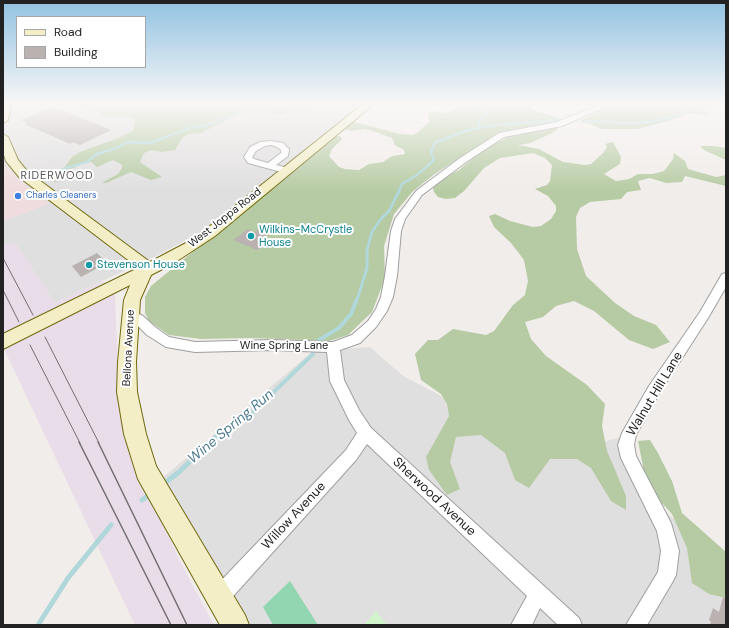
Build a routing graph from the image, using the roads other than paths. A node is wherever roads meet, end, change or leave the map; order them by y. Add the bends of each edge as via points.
1 (332, 133) edge
2 (511, 133) edge
3 (3, 137) edge
4 (270, 166) dead end
5 (285, 170) junction
6 (144, 272) junction
7 (726, 277) edge
8 (130, 320) junction
9 (3, 342) edge
10 (334, 347) junction
11 (366, 433) junction
12 (538, 594) junction
13 (220, 596) junction
14 (235, 625) edge
15 (521, 625) edge
16 (572, 625) edge
17 (636, 625) edge

1 - 5 street, West Joppa Road
2 - 10 street, Wine Spring Lane via 502,135 463,160 419,193 398,225 387,297 380,312 356,339
3 - 6 street via 12,161 23,174 143,264
4 - 5 street
5 - 6 street, West Joppa Road via 210,233
6 - 8 street, Bellona Avenue via 132,300
6 - 9 street, West Joppa Road
7 - 17 street, Walnut Hill Lane via 629,433 626,445 629,458 665,529 670,551 667,575
8 - 10 street, Wine Spring Lane via 138,319 166,342 195,347
8 - 13 street, Bellona Avenue via 127,392 135,434 146,471
10 - 11 street, Sherwood Avenue via 337,381 354,416
11 - 12 street, Sherwood Avenue
11 - 13 street, Willow Avenue via 351,455
12 - 15 street
12 - 16 street, Sherwood Avenue
13 - 14 street, Bellona Avenue

